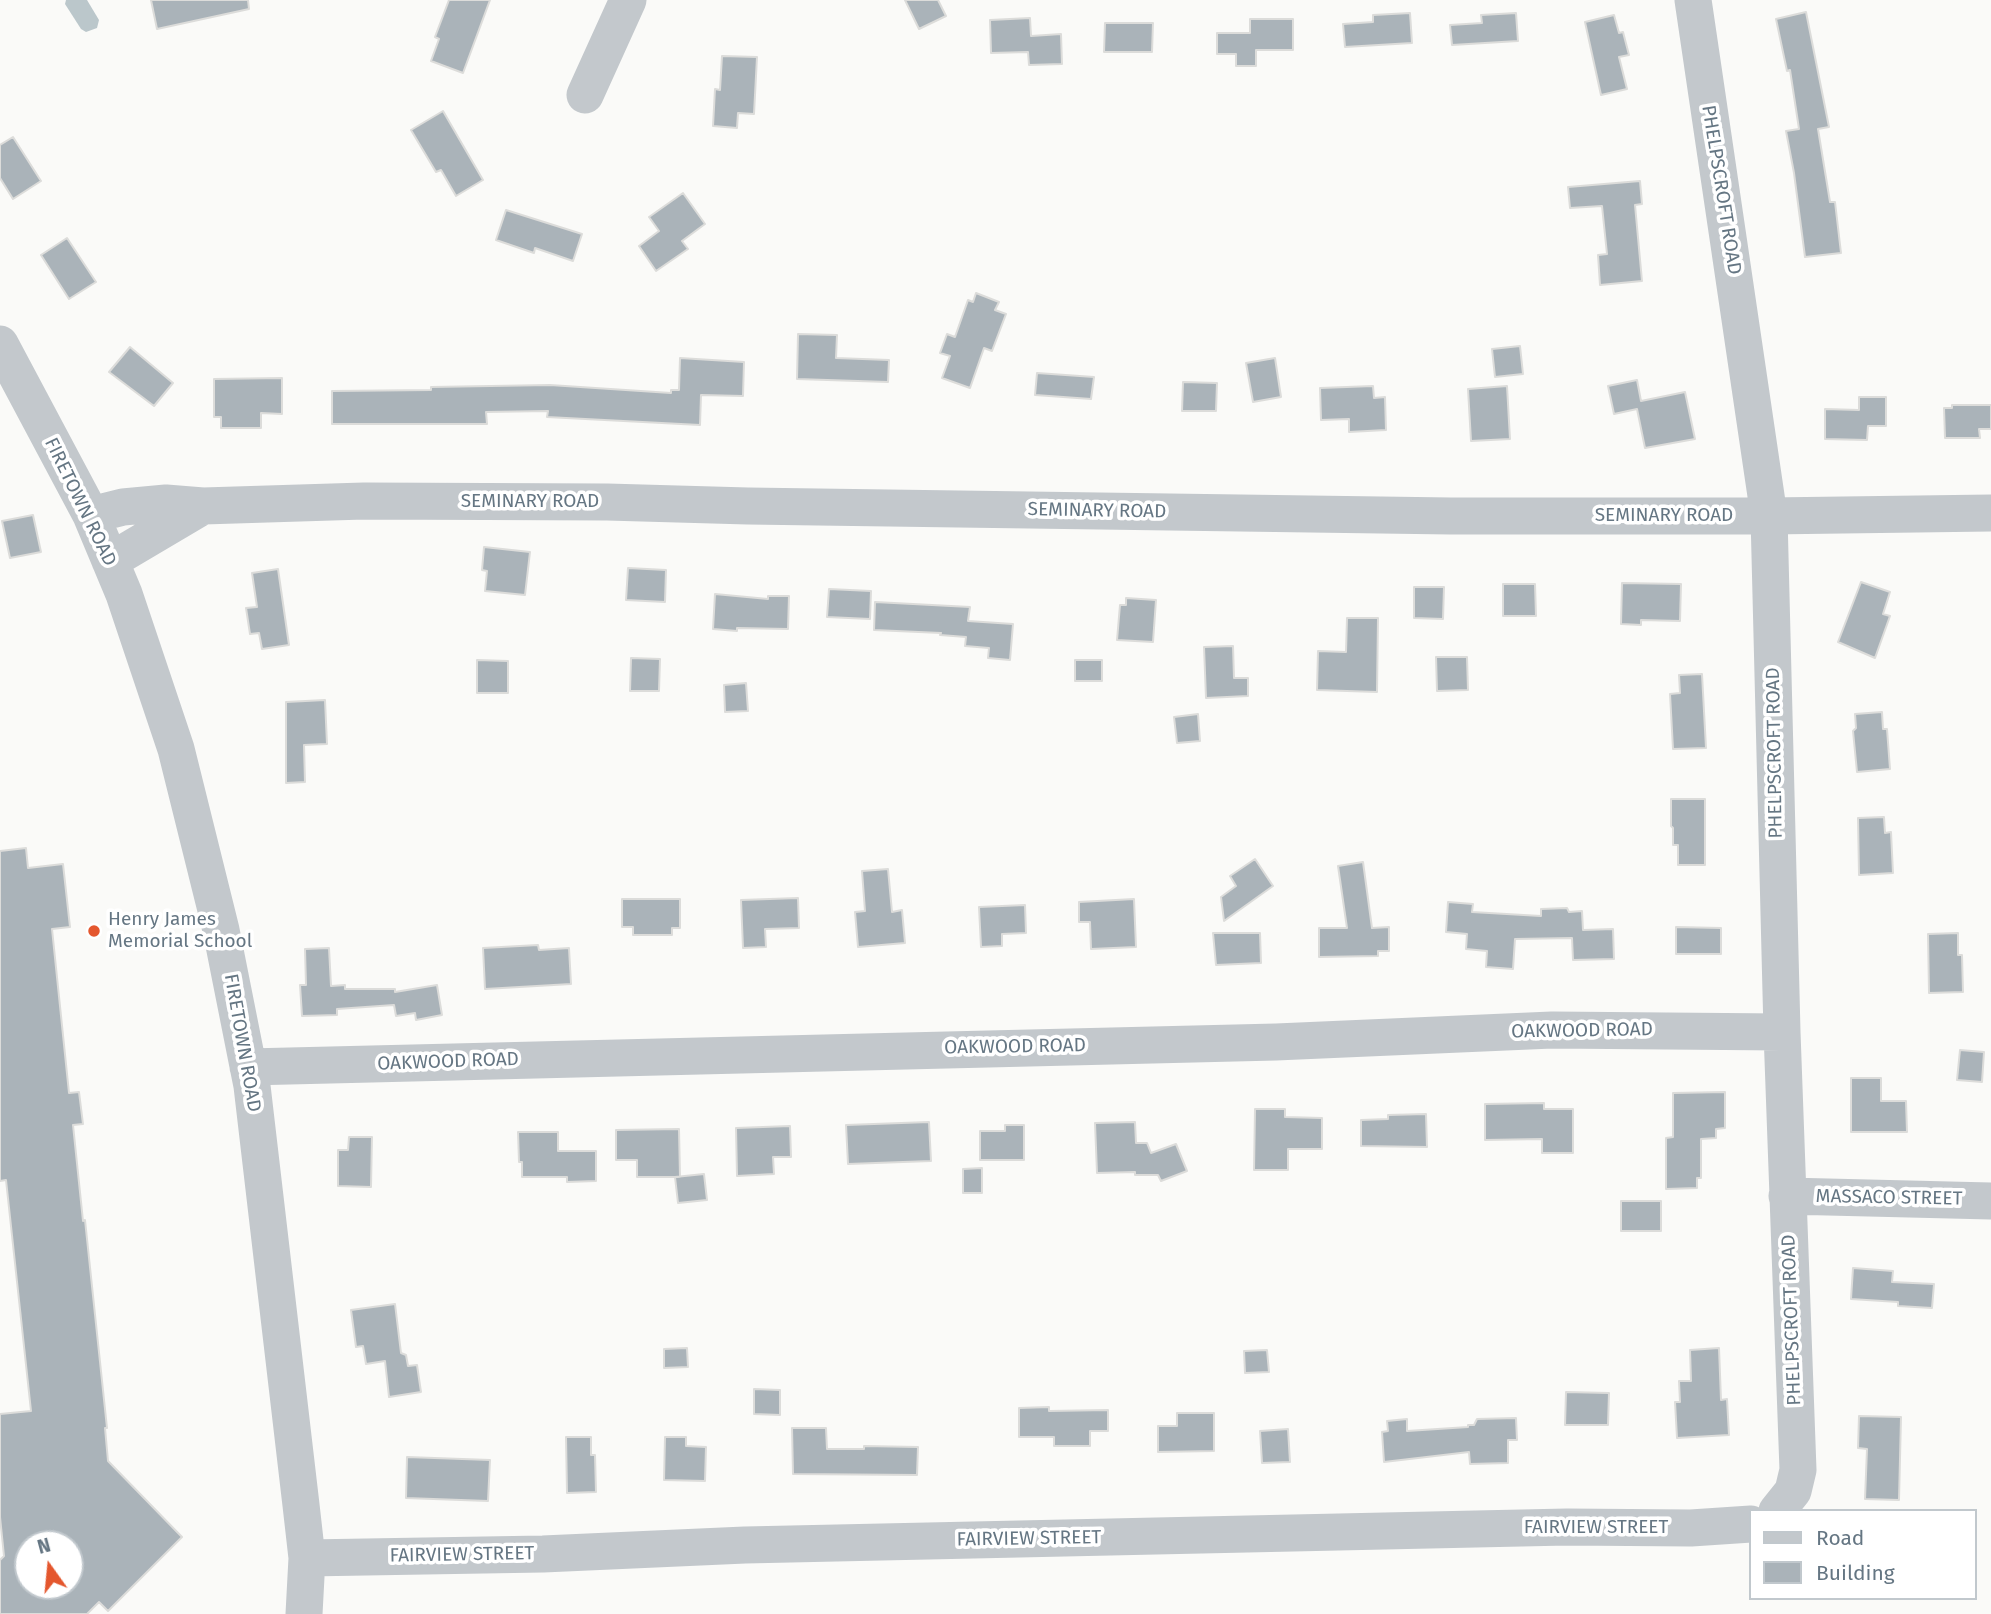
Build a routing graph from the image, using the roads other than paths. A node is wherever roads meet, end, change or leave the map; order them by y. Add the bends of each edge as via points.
1 (628, 0) edge
2 (1693, 0) edge
3 (585, 95) dead end
4 (0, 344) edge
5 (202, 506) junction
6 (1991, 513) edge
7 (91, 515) junction
8 (1769, 516) junction
9 (110, 561) junction
10 (1782, 1032) junction
11 (248, 1067) junction
12 (1787, 1196) junction
13 (1991, 1200) edge
14 (1775, 1509) edge
15 (1750, 1518) edge
16 (307, 1558) junction
17 (304, 1614) edge

1 - 3 street
2 - 8 street, PHELPSCROFT ROAD
4 - 7 street, FIRETOWN ROAD
5 - 7 street, SEMINARY ROAD via 166,503
5 - 8 street, SEMINARY ROAD via 607,502 1451,516
5 - 9 street, SEMINARY ROAD
6 - 8 street, SEMINARY ROAD
7 - 9 street, FIRETOWN ROAD
8 - 10 street, PHELPSCROFT ROAD
9 - 11 street, FIRETOWN ROAD via 176,749 221,930
10 - 11 street, OAKWOOD ROAD via 1552,1030 1276,1042
10 - 12 street, PHELPSCROFT ROAD
11 - 16 street, FIRETOWN ROAD
12 - 13 street, MASSACO STREET
12 - 14 street, PHELPSCROFT ROAD via 1798,1470 1793,1491
15 - 16 street, FAIRVIEW STREET via 1691,1528 1567,1527
16 - 17 street, FIRETOWN ROAD

